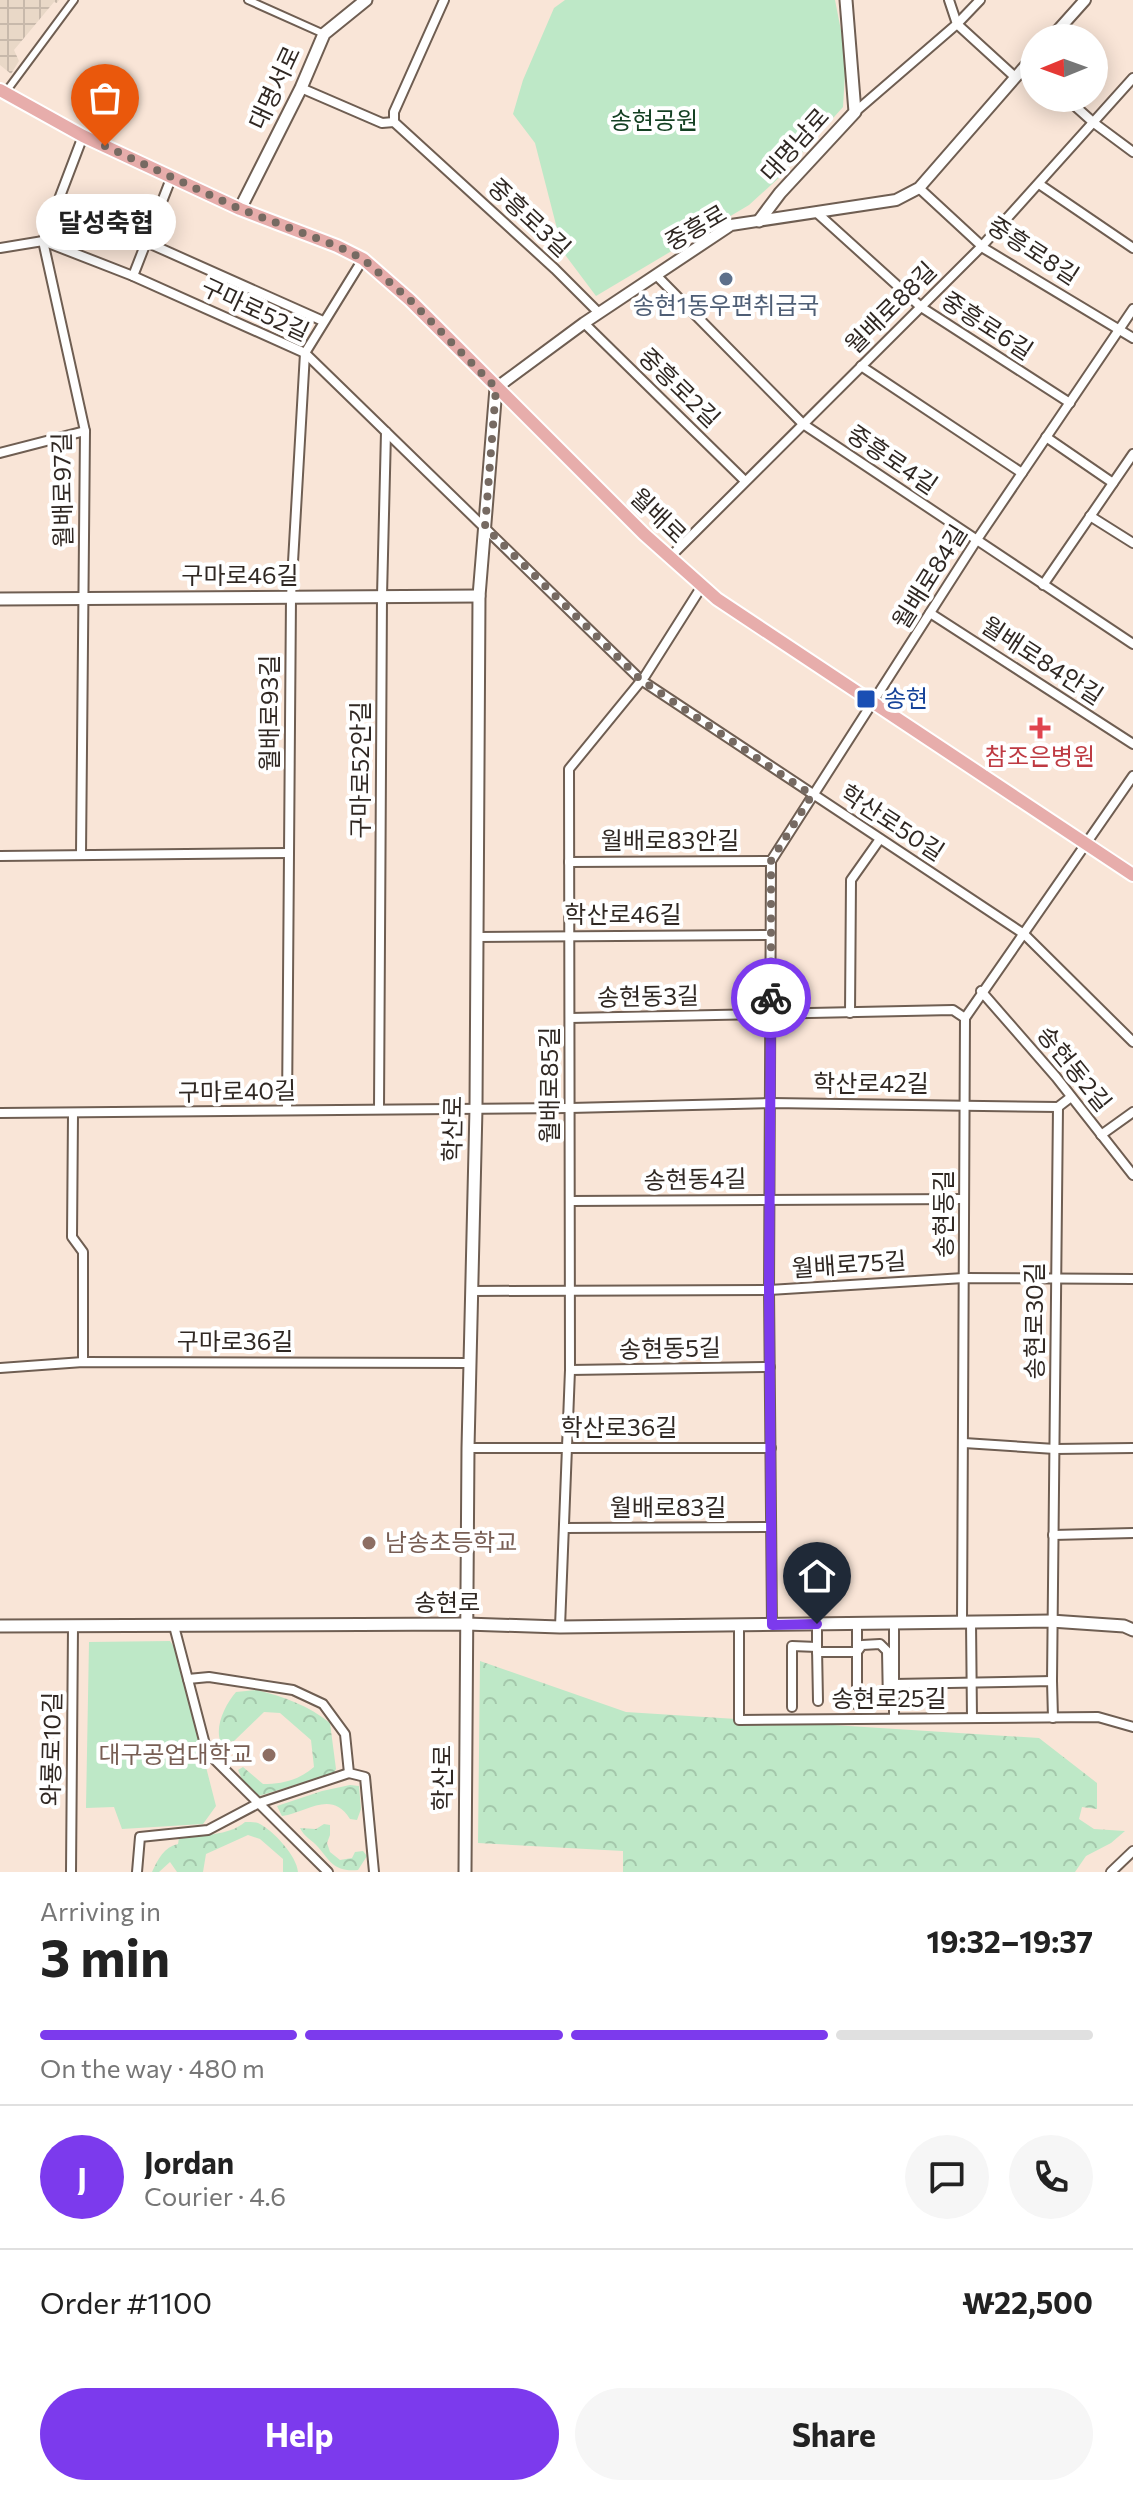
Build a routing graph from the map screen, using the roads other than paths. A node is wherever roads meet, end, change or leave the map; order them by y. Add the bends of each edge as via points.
1 (74, 0) edge
2 (248, 0) edge
3 (366, 0) edge
4 (444, 0) edge
5 (846, 0) edge
6 (949, 0) edge
7 (980, 0) edge
8 (1085, 0) edge
9 (957, 24) junction
10 (1064, 24) edge
11 (324, 34) junction
12 (1020, 73) edge
13 (1015, 77) junction
14 (1133, 78) edge
15 (301, 88) junction
16 (3, 91) edge
17 (855, 112) junction
18 (1082, 112) edge
19 (394, 122) junction
20 (1094, 123) junction
21 (83, 136) junction
22 (1133, 152) edge
23 (172, 176) junction
24 (1039, 184) junction
25 (919, 188) junction
26 (240, 209) junction
27 (816, 212) junction
28 (759, 221) junction
29 (43, 241) junction
30 (146, 242) junction
31 (982, 246) junction
32 (0, 248) edge
33 (1133, 248) edge
34 (363, 259) junction
35 (656, 275) junction
36 (133, 276) junction
37 (921, 307) junction
38 (1133, 309) edge
39 (599, 313) junction
40 (323, 321) junction
41 (584, 323) junction
42 (1120, 329) junction
43 (1133, 338) edge
44 (305, 353) junction
45 (861, 366) junction
46 (496, 388) junction
47 (1070, 403) junction
48 (803, 424) junction
49 (85, 431) junction
50 (386, 432) junction
51 (1046, 437) junction
52 (0, 453) edge
53 (1133, 454) edge
54 (1022, 473) junction
55 (745, 481) junction
56 (1113, 483) junction
57 (1090, 516) junction
58 (485, 527) junction
59 (976, 541) junction
60 (1133, 543) edge
61 (669, 558) junction
62 (1043, 585) junction
63 (702, 586) junction
64 (382, 596) junction
65 (479, 596) junction
66 (291, 597) junction
67 (0, 599) edge
68 (84, 599) junction
69 (930, 613) junction
70 (1133, 644) edge
71 (641, 680) junction
72 (873, 703) junction
73 (1133, 744) edge
74 (1133, 776) edge
75 (812, 795) junction
76 (880, 839) junction
77 (1085, 843) junction
78 (289, 853) junction
79 (81, 854) junction
80 (0, 856) edge
81 (771, 861) junction
82 (569, 862) junction
83 (1133, 875) edge
84 (1024, 934) junction
85 (569, 935) junction
86 (769, 935) junction
87 (477, 937) junction
88 (981, 991) junction
89 (850, 1013) junction
90 (772, 1015) junction
91 (570, 1018) junction
92 (965, 1018) junction
93 (1133, 1042) edge
94 (1071, 1097) junction
95 (771, 1103) junction
96 (964, 1104) junction
97 (1058, 1107) junction
98 (476, 1108) junction
99 (570, 1108) junction
100 (379, 1109) junction
101 (287, 1110) junction
102 (1133, 1112) edge
103 (0, 1113) edge
104 (73, 1114) junction
105 (1101, 1135) junction
106 (1133, 1175) edge
107 (770, 1199) junction
108 (964, 1199) junction
109 (570, 1201) junction
110 (1055, 1277) junction
111 (964, 1278) junction
112 (1133, 1279) edge
113 (571, 1290) junction
114 (769, 1290) junction
115 (472, 1291) junction
116 (83, 1362) junction
117 (470, 1363) junction
118 (770, 1367) junction
119 (0, 1368) edge
120 (570, 1370) junction
121 (964, 1443) junction
122 (468, 1448) junction
123 (567, 1448) junction
124 (771, 1448) junction
125 (1133, 1448) edge
126 (1055, 1449) junction
127 (771, 1527) junction
128 (564, 1528) junction
129 (1133, 1533) edge
130 (1053, 1535) junction
131 (1051, 1621) junction
132 (966, 1622) junction
133 (857, 1623) junction
134 (894, 1623) junction
135 (466, 1624) junction
136 (817, 1624) junction
137 (739, 1625) junction
138 (772, 1625) junction
139 (0, 1626) edge
140 (174, 1626) junction
141 (73, 1627) junction
142 (560, 1627) junction
143 (1133, 1630) edge
144 (817, 1649) junction
145 (857, 1652) junction
146 (188, 1679) junction
147 (1052, 1681) junction
148 (971, 1682) junction
149 (894, 1684) junction
150 (818, 1701) dead end
151 (888, 1704) dead end
152 (857, 1705) dead end
153 (792, 1707) dead end
154 (894, 1718) junction
155 (972, 1718) junction
156 (1053, 1718) junction
157 (1133, 1727) edge
158 (349, 1773) junction
159 (259, 1803) junction
160 (1133, 1851) edge
161 (71, 1872) edge
162 (137, 1872) edge
163 (328, 1872) edge
164 (374, 1872) edge
165 (465, 1872) edge
166 (1111, 1872) edge

1 - 16 street
2 - 11 street
3 - 11 main road, 대명서로
4 - 19 street
5 - 17 main road, 대명남로
6 - 9 street
7 - 9 street
8 - 10 street
9 - 13 street
9 - 17 street
11 - 15 main road, 대명서로
12 - 13 street, 중흥로
13 - 25 street, 중흥로
14 - 20 street, 월배로88길
15 - 19 street via 382,123
15 - 26 main road, 대명서로
16 - 21 main road, 월배로
17 - 28 main road, 대명남로
18 - 20 street
19 - 39 street, 중흥로3길
20 - 22 street
20 - 24 street, 월배로88길
21 - 23 main road, 월배로
21 - 29 street
23 - 26 main road, 월배로
23 - 30 street
24 - 31 street, 월배로88길
24 - 33 street
25 - 27 street, 중흥로 via 896,200
25 - 31 street, 중흥로8길
26 - 34 main road, 월배로
27 - 28 street, 중흥로
27 - 37 street, 중흥로6길
28 - 35 street, 중흥로 via 731,225
29 - 32 street
29 - 36 street, 구마로52길
29 - 49 street, 월배로97길
30 - 36 street
30 - 40 street
31 - 37 street, 월배로88길
31 - 42 street, 중흥로8길
34 - 40 street, 월배로93길
34 - 46 main road, 월배로
35 - 39 street, 중흥로
35 - 48 street, 중흥로4길
36 - 44 street, 구마로52길
37 - 45 street, 월배로88길
37 - 47 street, 중흥로6길
38 - 42 street, 월배로84길
39 - 41 street, 중흥로
40 - 44 street, 월배로93길
41 - 46 street, 중흥로
41 - 55 street, 중흥로2길
42 - 43 street, 중흥로8길
42 - 47 street, 월배로84길
44 - 50 street, 구마로52길
44 - 66 street, 월배로93길
45 - 48 street, 월배로88길
45 - 54 street
46 - 58 main road, 학산로
46 - 61 main road, 월배로
47 - 51 street, 월배로84길
48 - 55 street, 월배로88길
48 - 59 street, 중흥로4길
49 - 52 street
49 - 68 street, 월배로97길
50 - 58 street, 구마로52길
50 - 64 street, 구마로52안길
51 - 54 street, 월배로84길
51 - 56 street
53 - 56 street
54 - 59 street, 월배로84길
55 - 61 street, 월배로88길
56 - 57 street
57 - 60 street
57 - 62 street
58 - 65 main road, 학산로
58 - 71 street, 학산로50길
59 - 62 street, 중흥로4길
59 - 69 street, 월배로84길
61 - 63 main road, 월배로
62 - 70 street, 중흥로4길
63 - 71 street, 월배로85길
63 - 72 main road, 월배로
64 - 65 main road, 구마로46길
64 - 66 main road, 구마로46길
64 - 100 street, 구마로52안길
65 - 87 main road, 학산로
66 - 68 main road, 구마로46길
66 - 78 street, 월배로93길
67 - 68 main road, 구마로46길
68 - 79 street, 월배로97길
69 - 72 street, 월배로84길
69 - 73 street, 월배로84안길
71 - 75 street, 학산로50길
71 - 82 street, 월배로85길 via 569,769
72 - 75 street
72 - 77 main road, 월배로
74 - 77 street, 송현동길
75 - 76 street, 학산로50길
75 - 81 street
76 - 84 street, 학산로50길
76 - 89 street via 851,880
77 - 83 main road, 월배로
77 - 84 street, 송현동길
78 - 79 street
78 - 101 street, 월배로93길
79 - 80 street
81 - 82 street, 월배로83안길
81 - 86 street
82 - 85 street, 월배로85길
84 - 88 street, 송현동길
84 - 93 street, 학산로50길
85 - 86 street, 학산로46길
85 - 87 street, 학산로46길
85 - 91 street, 월배로85길
86 - 90 street
87 - 98 main road, 학산로
88 - 92 street, 송현동길
88 - 94 street, 송현동2길
89 - 90 street, 송현동3길
89 - 92 street, 송현동3길 via 953,1010
90 - 91 street, 송현동3길
90 - 95 street
91 - 99 street, 월배로85길
92 - 96 street, 송현동길
94 - 97 street
94 - 105 street, 송현동2길
95 - 96 street, 학산로42길
95 - 99 street, 학산로42길
95 - 107 street
96 - 97 street, 학산로42길
96 - 108 street, 송현동길
97 - 110 street, 송현로30길
98 - 99 street, 학산로42길
98 - 100 street, 구마로40길
98 - 115 main road, 학산로
99 - 109 street, 월배로85길
100 - 101 street, 구마로40길
101 - 104 street, 구마로40길
102 - 105 street
103 - 104 street, 구마로40길
104 - 116 street via 72,1237 83,1252
105 - 106 street, 송현동2길
107 - 108 street, 송현동4길
107 - 109 street, 송현동4길
107 - 114 street
108 - 111 street, 송현동길
109 - 113 street, 월배로85길
110 - 111 street, 월배로75길
110 - 112 street, 월배로75길
110 - 126 street, 송현로30길
111 - 114 street, 월배로75길
111 - 121 street, 송현동길
113 - 114 street, 월배로75길
113 - 115 street, 월배로75길
113 - 120 street, 월배로85길
114 - 118 street
115 - 117 main road, 학산로
116 - 117 street, 구마로36길
116 - 119 street, 구마로36길
117 - 122 main road, 학산로
118 - 120 street, 송현동5길
118 - 124 street
120 - 123 street, 월배로85길
121 - 126 street
121 - 132 street, 송현동길
122 - 123 street, 학산로36길
122 - 135 main road, 학산로
123 - 124 street, 학산로36길
123 - 128 street, 월배로85길
124 - 127 street
125 - 126 street
126 - 130 street, 송현로30길
127 - 128 street, 월배로83길
127 - 138 street
128 - 142 street, 월배로85길
129 - 130 street
130 - 131 street, 송현로30길
131 - 132 main road, 송현로
131 - 143 main road, 송현로
131 - 147 street
132 - 134 main road, 송현로
132 - 148 street, 송현동길
133 - 134 main road, 송현로
133 - 136 main road, 송현로
133 - 145 street
134 - 149 street
135 - 140 main road, 송현로
135 - 142 main road, 송현로
135 - 165 main road, 학산로
136 - 138 main road, 송현로
136 - 144 street
137 - 138 main road, 송현로
137 - 142 main road, 송현로
137 - 154 street, 송현로25길 via 739,1720
139 - 141 main road, 송현로
140 - 141 main road, 송현로
140 - 146 street
141 - 161 street, 와룡로10길
144 - 145 street
144 - 150 street
144 - 153 street via 792,1646
145 - 151 street via 862,1645 880,1644 887,1651
145 - 152 street
146 - 158 street via 209,1677 293,1690 323,1704 345,1734
146 - 159 street via 207,1752
147 - 148 street
147 - 156 street
148 - 149 street
148 - 155 street, 송현동길
149 - 154 street
154 - 155 street, 송현로25길
155 - 156 street, 송현로25길
156 - 157 street, 송현로25길 via 1098,1717
158 - 159 street
158 - 164 street via 365,1777
159 - 162 street via 208,1830 140,1837
159 - 163 street
160 - 166 street

